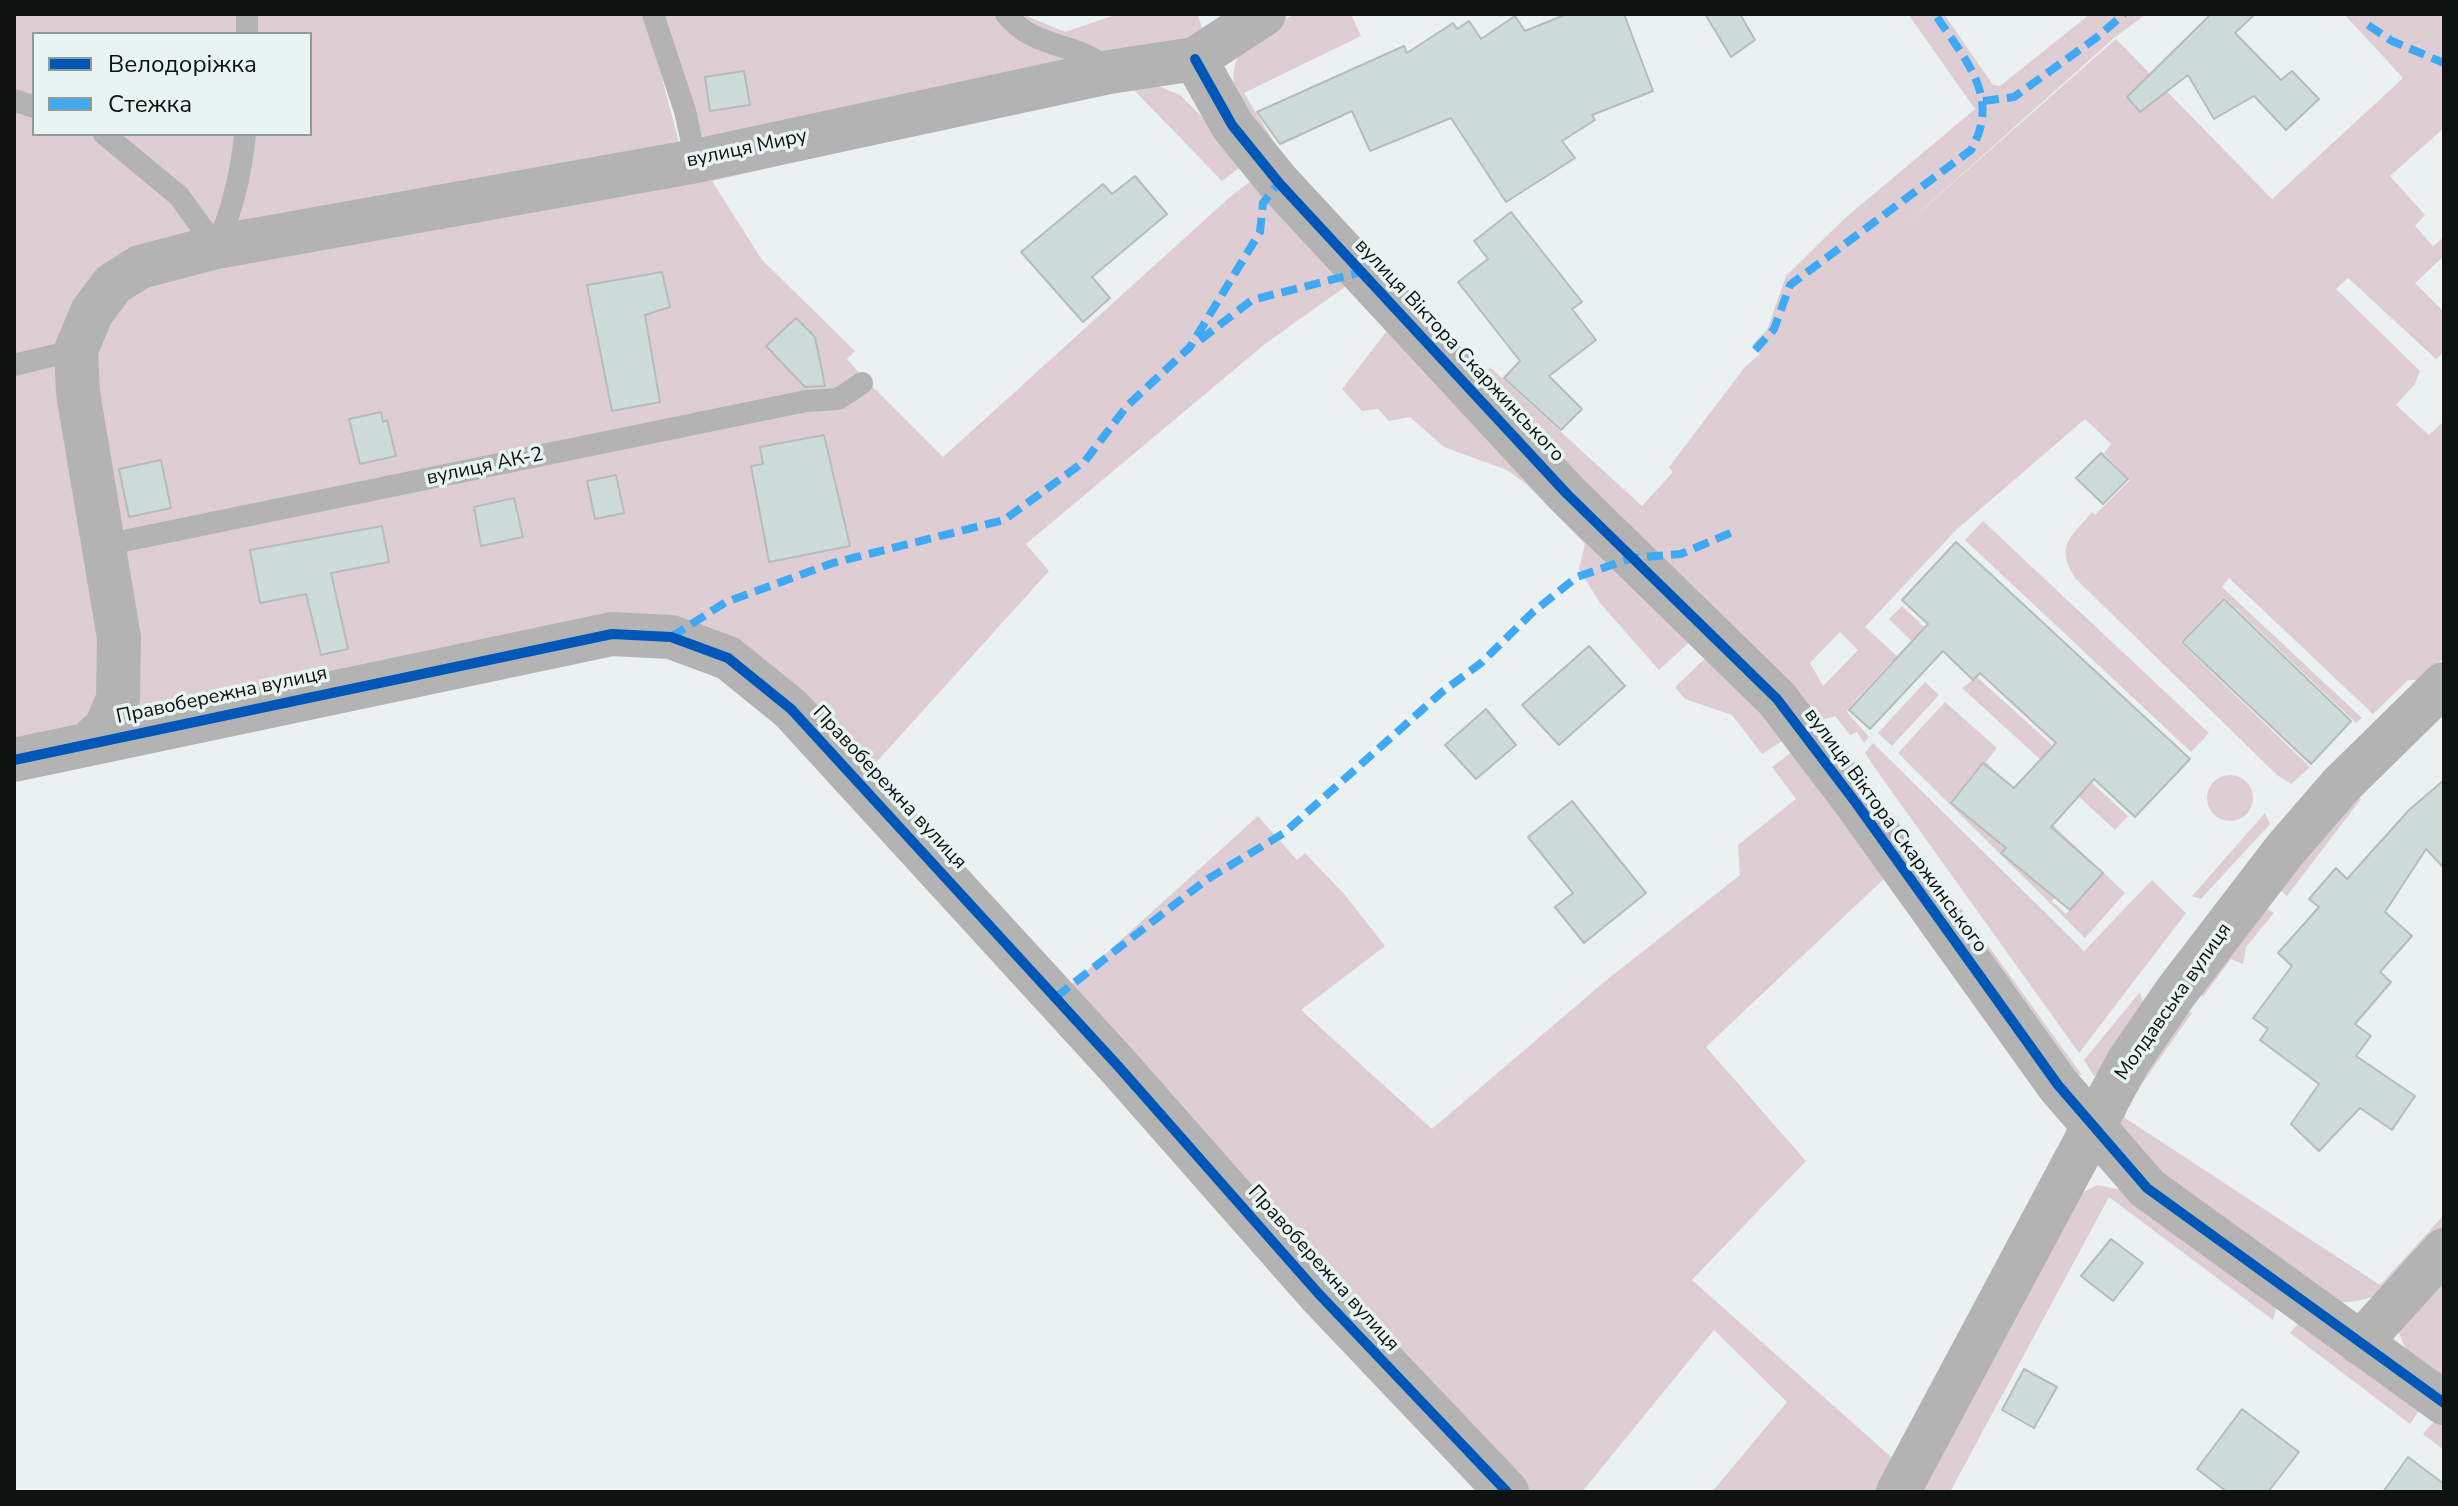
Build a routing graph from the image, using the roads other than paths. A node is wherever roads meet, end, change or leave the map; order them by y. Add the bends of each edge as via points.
1 (653, 14) edge
2 (1006, 14) edge
3 (1264, 14) edge
4 (1195, 59) junction
5 (1109, 72) junction
6 (106, 136) edge
7 (245, 136) edge
8 (696, 161) junction
9 (216, 247) junction
10 (76, 350) junction
11 (14, 365) edge
12 (862, 383) dead end
13 (104, 545) junction
14 (2444, 684) edge
15 (118, 699) junction
16 (158, 728) junction
17 (91, 741) junction
18 (14, 760) edge
19 (2093, 1130) junction
20 (2444, 1250) edge
21 (2360, 1343) junction
22 (2444, 1403) edge
23 (1507, 1492) edge
24 (1898, 1492) edge

1 - 8 lane
2 - 5 lane via 1035,39 1098,60
3 - 4 street, вулиця Миру
4 - 5 street, вулиця Миру
4 - 19 street, вулиця Віктора Скаржинського via 1232,125 1279,183 1567,494 1777,699
5 - 8 street, вулиця Миру
6 - 9 lane via 179,196
7 - 9 lane via 231,214
8 - 9 street, вулиця Миру
9 - 10 street, вулиця Миру via 125,275 92,312
10 - 11 lane
10 - 13 street via 78,393
12 - 13 lane, вулиця АК-2 via 838,399 806,401
13 - 15 street via 119,638
14 - 19 street, Молдавська вулиця via 2341,785 2255,886 2128,1062
15 - 16 street via 137,719
15 - 17 street via 106,727
16 - 17 street, Правобережна вулиця
16 - 23 street, Правобережна вулиця via 612,634 671,637 728,658 791,709 1318,1293
17 - 18 street, Правобережна вулиця
19 - 21 street, вулиця Віктора Скаржинського via 2147,1188
19 - 24 street, Молдавська вулиця
20 - 21 street
21 - 22 street, вулиця Віктора Скаржинського

